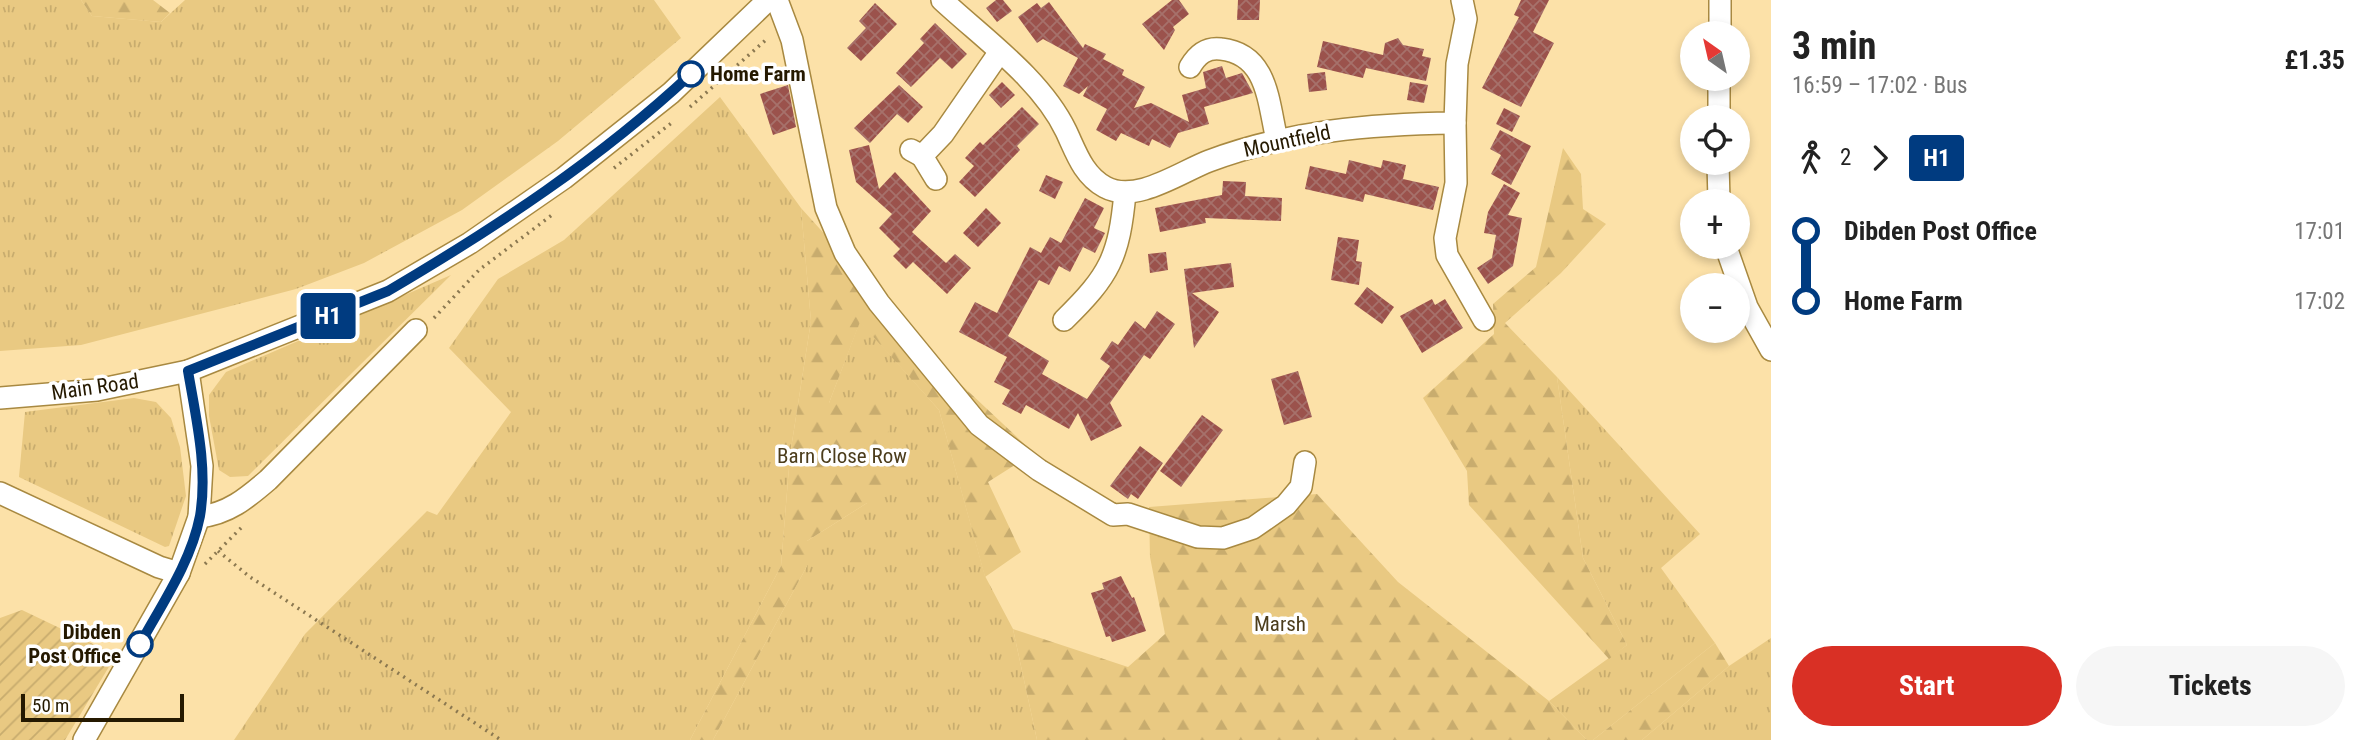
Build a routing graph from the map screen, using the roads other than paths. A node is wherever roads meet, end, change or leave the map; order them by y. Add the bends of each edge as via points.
1 (768, 0) edge
2 (777, 0) edge
3 (1462, 0) edge
4 (1720, 0) edge
5 (949, 2) edge
6 (1720, 21) edge
7 (999, 53) junction
8 (1189, 67) dead end
9 (1455, 123) junction
10 (1277, 140) junction
11 (936, 179) dead end
12 (1125, 193) junction
13 (1730, 259) edge
14 (1064, 320) dead end
15 (1484, 320) dead end
16 (416, 330) dead end
17 (1771, 350) edge
18 (188, 371) junction
19 (0, 398) edge
20 (1305, 462) dead end
21 (0, 493) edge
22 (200, 517) junction
23 (179, 573) junction
24 (84, 740) edge

1 - 18 street, Main Road via 671,93 564,178 470,243 388,291
2 - 20 street via 792,40 826,208 845,253 878,303 979,425 1113,515 1128,514 1198,537 1223,538 1252,528 1286,505 1301,487
3 - 9 street via 1465,19 1457,64
4 - 6 street
5 - 7 street
7 - 11 street via 943,134 917,153
7 - 12 street via 1044,99 1094,178
8 - 10 street via 1196,56 1215,48 1248,57 1263,83
9 - 10 street, Mountfield via 1346,128
9 - 15 street via 1455,183 1447,255
10 - 12 street, Mountfield
12 - 14 street via 1121,234 1111,264
13 - 17 street via 1747,307
16 - 22 street via 242,503
18 - 19 street, Main Road via 97,390
18 - 22 street via 202,466
21 - 23 street
22 - 23 street
23 - 24 street

